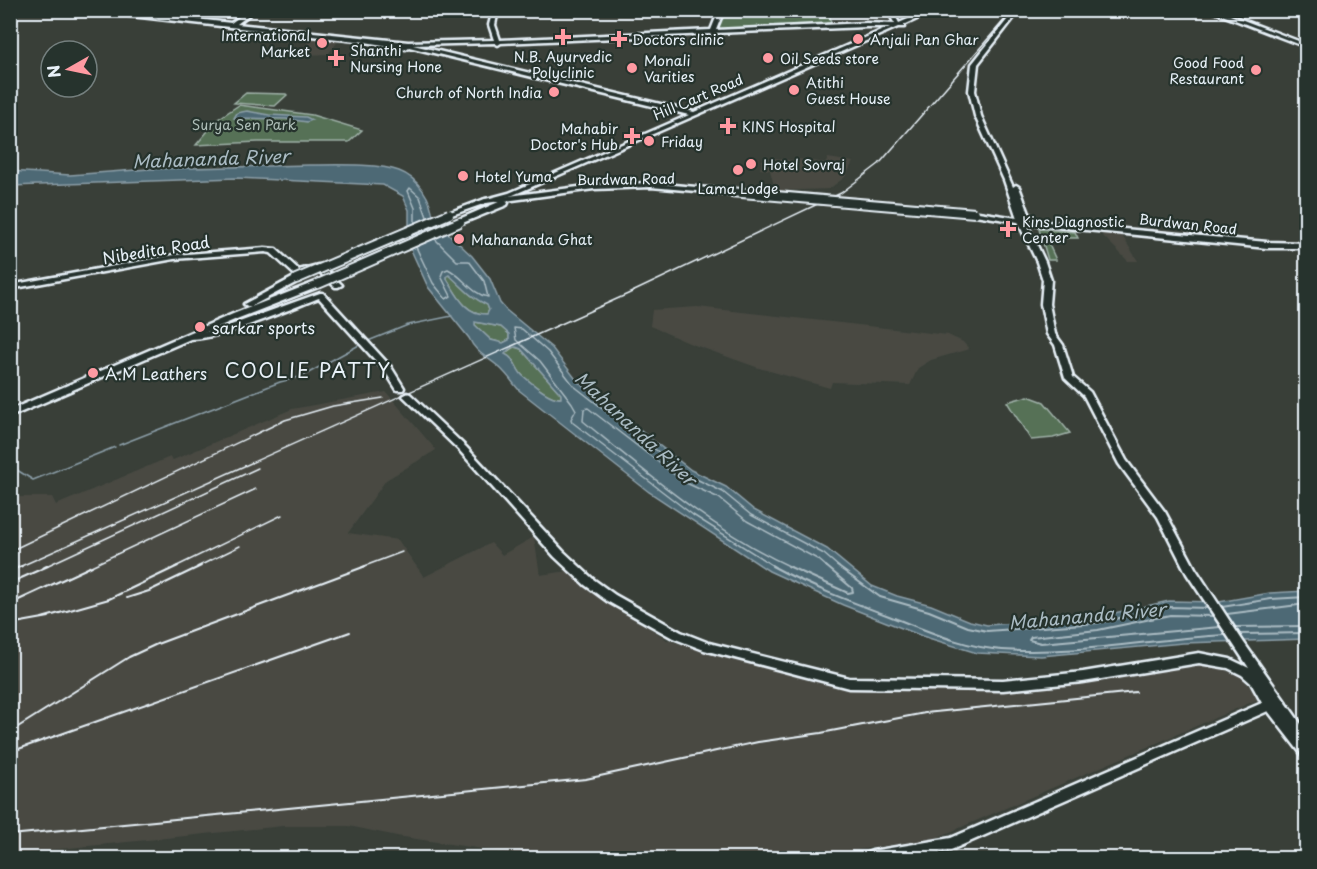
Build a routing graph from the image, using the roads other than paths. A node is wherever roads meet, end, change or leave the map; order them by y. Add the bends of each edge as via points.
1 (80, 10) edge
2 (96, 10) edge
3 (253, 10) edge
4 (496, 10) edge
5 (722, 10) edge
6 (889, 10) edge
7 (934, 10) edge
8 (1020, 10) edge
9 (1211, 10) edge
10 (112, 13) junction
11 (230, 26) junction
12 (898, 26) junction
13 (712, 33) junction
14 (497, 42) junction
15 (408, 45) junction
16 (1306, 47) edge
17 (692, 115) junction
18 (513, 198) junction
19 (1024, 219) junction
20 (1306, 244) edge
21 (297, 276) junction
22 (338, 285) dead end
23 (10, 286) edge
24 (188, 337) junction
25 (10, 412) edge
26 (1270, 705) junction
27 (1306, 740) edge
28 (1306, 751) edge
29 (872, 858) edge

1 - 10 street
2 - 10 street
3 - 11 street
4 - 14 street via 492,25
5 - 13 street
6 - 12 street
7 - 12 street, Hill Cart Road
8 - 19 street via 980,62 977,90 984,116 1022,199
9 - 16 street
10 - 11 street
11 - 15 street
12 - 13 street
12 - 17 street, Hill Cart Road
13 - 14 street
14 - 15 street
15 - 17 street
17 - 18 street, Hill Cart Road
18 - 19 main road, Burdwan Road, bridge via 606,191 726,191
18 - 21 main road, Hill Cart Road, bridge via 485,201
18 - 24 main road, Burdwan Road, bridge
19 - 20 main road, Burdwan Road via 1267,245
19 - 27 street via 1047,280 1045,304 1051,334 1059,345 1069,378 1087,394 1122,462 1162,515 1191,571
21 - 22 street via 318,267
21 - 23 street, Nibedita Road via 273,251 232,252 166,259
21 - 25 main road, Hill Cart Road via 193,331
24 - 25 main road
24 - 26 street via 234,327 320,295 404,392 589,582 666,630 708,647 849,683 872,684 1003,686 1199,658 1218,660 1246,672
26 - 28 street
26 - 29 street via 951,844

